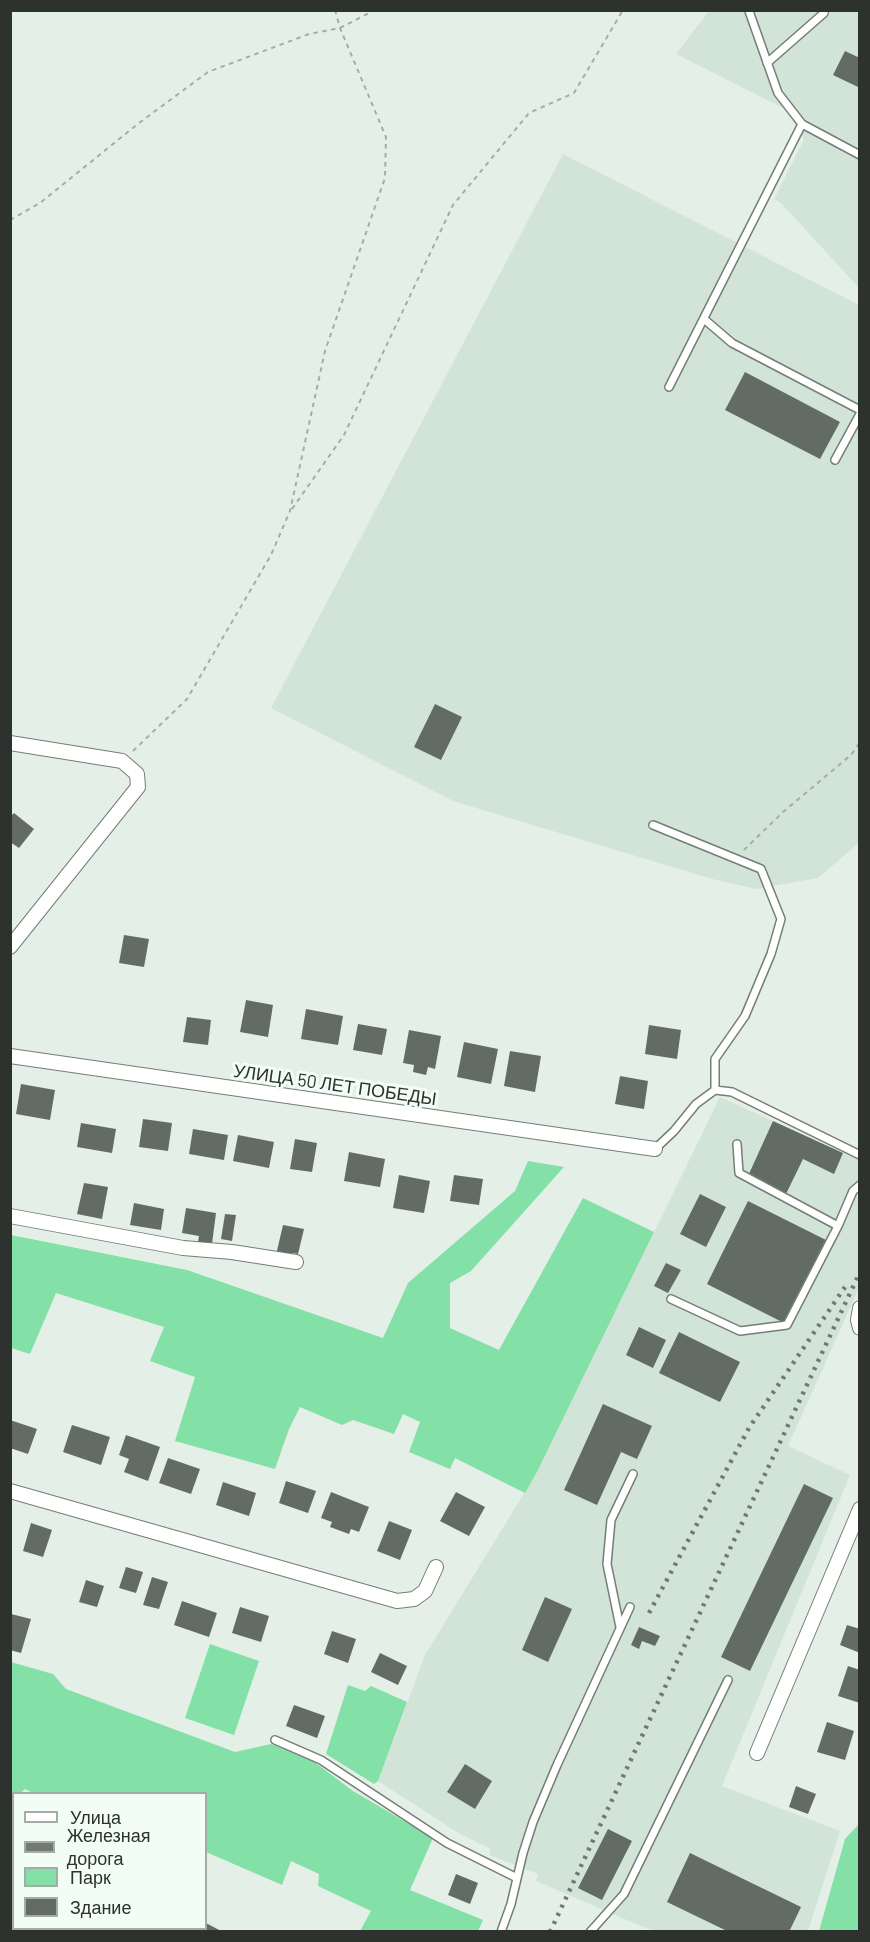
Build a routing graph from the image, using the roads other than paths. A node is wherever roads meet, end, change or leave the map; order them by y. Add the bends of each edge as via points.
1 (749, 11) edge
2 (824, 13) dead end
3 (767, 63) junction
4 (802, 124) junction
5 (859, 155) edge
6 (704, 319) junction
7 (669, 387) dead end
8 (860, 412) edge
9 (835, 460) dead end
10 (10, 743) edge
11 (653, 825) dead end
12 (10, 947) edge
13 (10, 1056) edge
14 (715, 1090) junction
15 (737, 1144) dead end
16 (655, 1149) joint
17 (860, 1155) edge
18 (860, 1185) edge
19 (10, 1216) edge
20 (838, 1226) junction
21 (296, 1262) dead end
22 (671, 1299) dead end
23 (860, 1308) edge
24 (860, 1328) edge
25 (633, 1474) dead end
26 (10, 1491) edge
27 (860, 1509) edge
28 (436, 1568) dead end
29 (630, 1607) dead end
30 (620, 1627) junction
31 (728, 1680) dead end
32 (275, 1740) dead end
33 (757, 1753) dead end
34 (517, 1878) junction
35 (501, 1932) edge
36 (590, 1932) edge

1 - 3 lane
2 - 3 lane
3 - 4 lane via 778,93
4 - 5 lane
4 - 6 lane
6 - 7 lane
6 - 8 lane via 732,343
8 - 9 lane
10 - 12 street via 122,761 137,774 138,787
11 - 14 lane via 761,868 781,919 745,1016 715,1059
13 - 16 street, УЛИЦА 50 ЛЕТ ПОБЕДЫ
14 - 16 lane via 696,1104
14 - 17 lane via 732,1092
15 - 20 lane via 739,1173
18 - 20 lane via 853,1191
19 - 21 street via 183,1248
20 - 22 lane via 787,1325 740,1331
23 - 24 street
25 - 30 lane via 611,1520 607,1564
26 - 28 street via 397,1601 414,1599 425,1591
27 - 33 street
29 - 30 lane
30 - 34 lane via 533,1822
31 - 36 lane via 624,1894
32 - 34 lane via 321,1760 447,1843
34 - 35 lane

